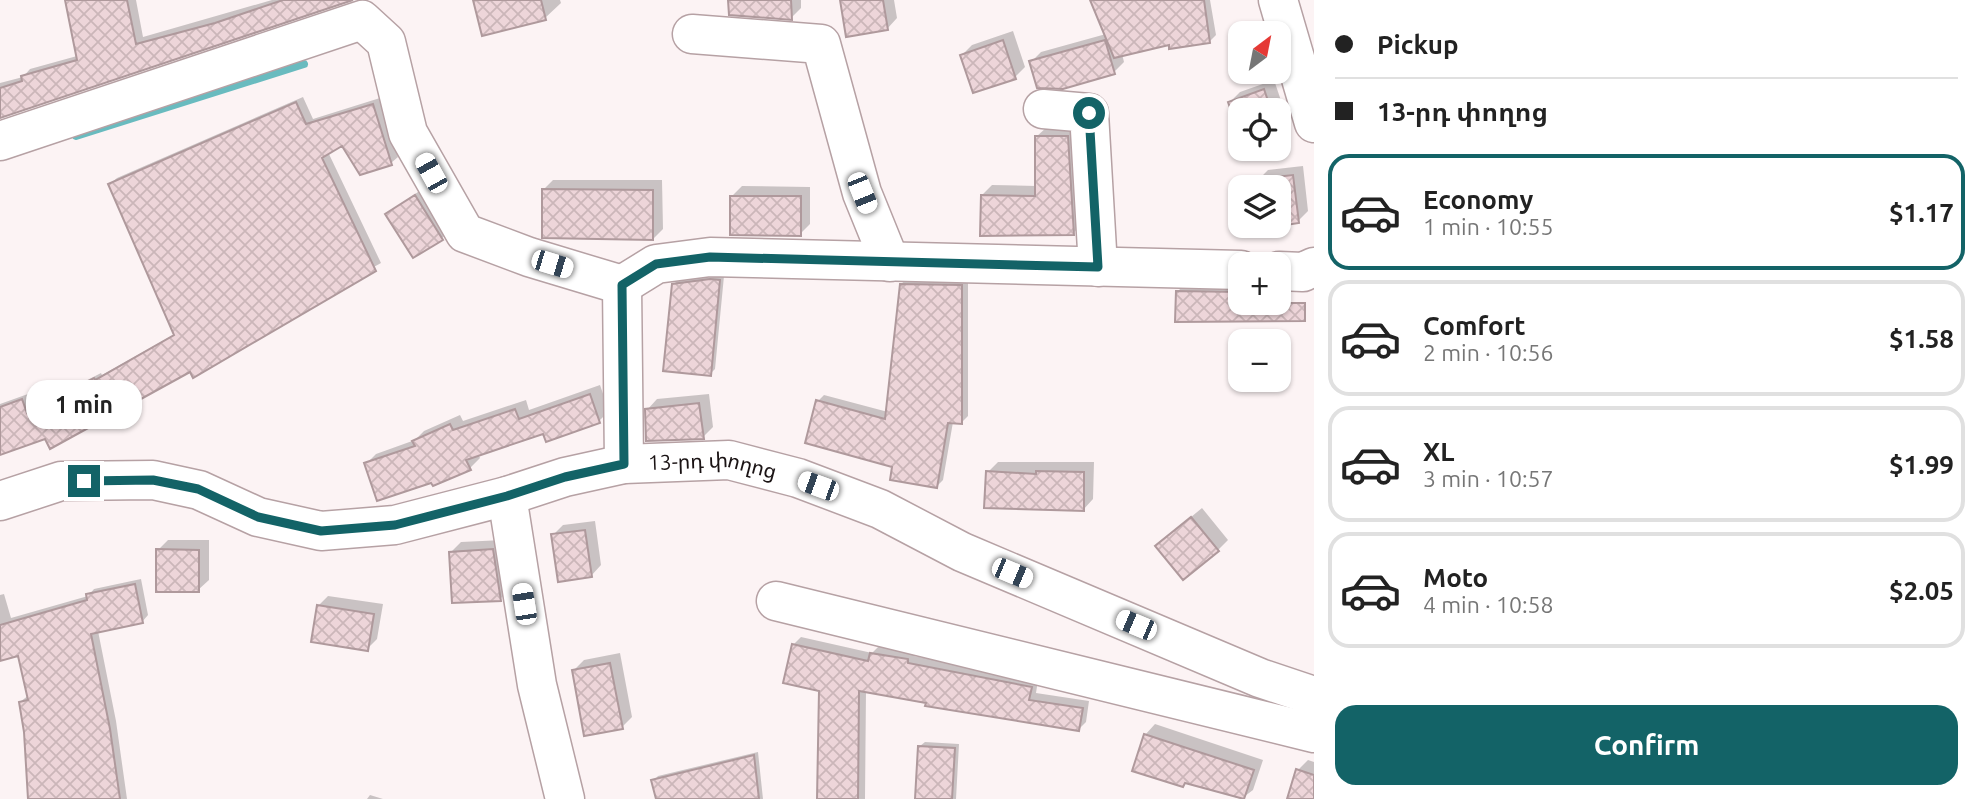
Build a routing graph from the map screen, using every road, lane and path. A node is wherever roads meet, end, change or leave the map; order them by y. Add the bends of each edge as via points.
1 (1278, 0) edge
2 (692, 34) dead end
3 (1043, 110) dead end
4 (1314, 123) edge
5 (0, 141) edge
6 (890, 262) junction
7 (1098, 267) junction
8 (1314, 267) edge
9 (1228, 270) edge
10 (1291, 272) edge
11 (622, 285) junction
12 (624, 464) junction
13 (507, 496) junction
14 (0, 501) edge
15 (776, 601) dead end
16 (1314, 696) edge
17 (1314, 733) edge
18 (565, 799) edge

1 - 4 street
2 - 6 street via 821,44 862,193
3 - 7 street via 1089,113
5 - 11 street via 362,20 386,42 408,133 465,233
6 - 7 street
6 - 11 street via 710,257 656,264
7 - 9 street
8 - 10 street
11 - 12 street
12 - 13 street, 13-րդ փողոց
12 - 16 street, 13-րդ փողոց via 729,460 798,478 880,509 962,552
13 - 14 street, 13-րդ փողոց via 395,525 321,531 258,517 198,489 153,480 61,481
13 - 18 street via 537,685
15 - 17 street

